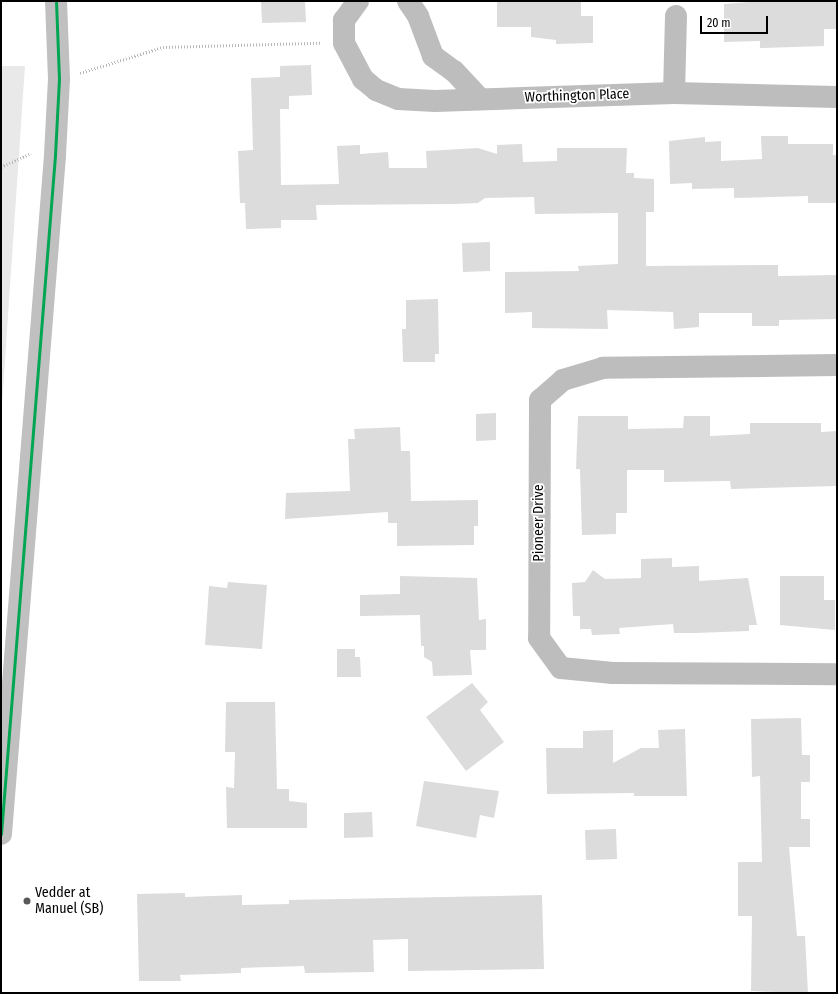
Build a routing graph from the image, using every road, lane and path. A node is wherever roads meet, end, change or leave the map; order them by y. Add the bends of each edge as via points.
1 (56, 1) edge
2 (358, 1) edge
3 (408, 1) edge
4 (676, 16) dead end
5 (344, 43) junction
6 (60, 79) junction
7 (674, 92) junction
8 (837, 97) edge
9 (480, 99) junction
10 (31, 153) dead end
11 (1, 167) edge
12 (837, 365) edge
13 (837, 674) edge
14 (1, 834) edge

1 - 6 main road
2 - 5 street, Worthington Place via 344,20
3 - 9 street via 418,16 433,56 454,71
4 - 7 street
5 - 6 path via 163,46
5 - 9 street, Worthington Place via 363,79 383,93 398,99
6 - 14 main road
7 - 8 street, Worthington Place
7 - 9 street, Worthington Place
10 - 11 path
12 - 13 street, Pioneer Drive via 603,368 563,380 540,400 539,630 539,638 561,668 613,673

